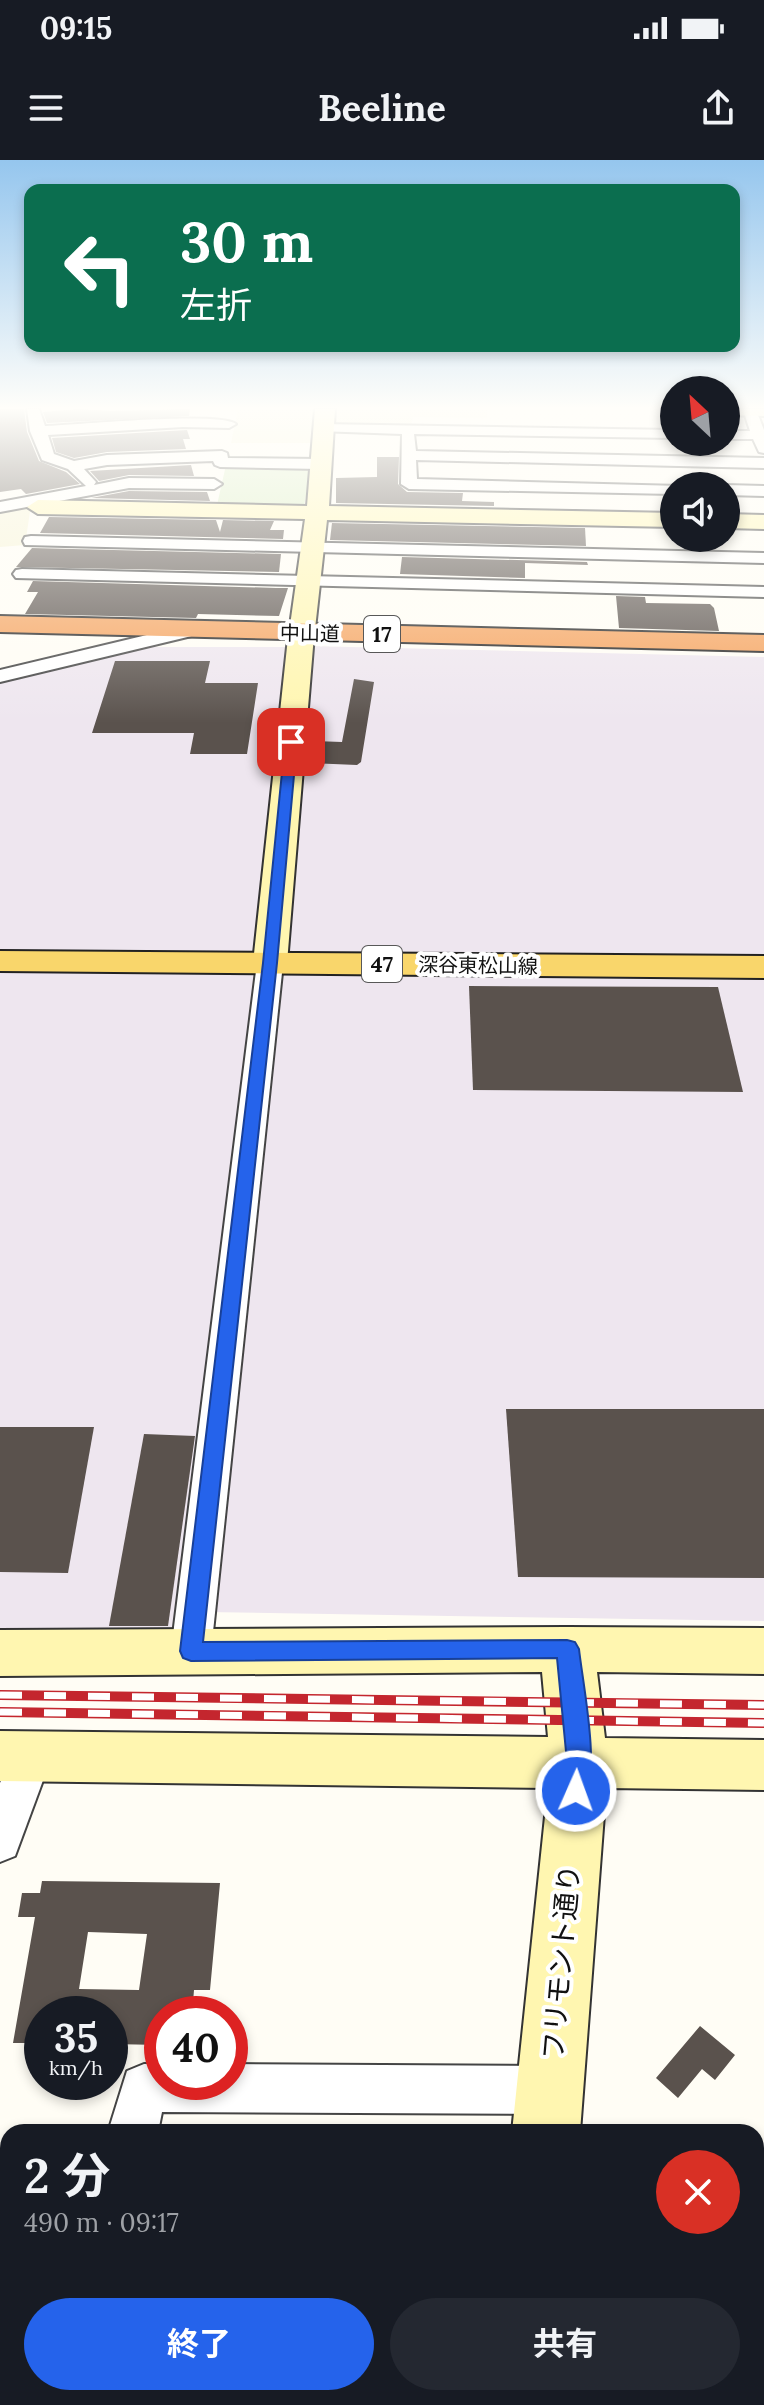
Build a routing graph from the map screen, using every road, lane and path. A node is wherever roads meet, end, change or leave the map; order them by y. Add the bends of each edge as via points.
1 (317, 513) edge
2 (37, 514) edge
3 (352, 514) edge
4 (409, 515) joint
5 (599, 519) junction
6 (660, 520) edge
7 (740, 521) edge
8 (764, 522) edge
9 (31, 541) junction
10 (312, 548) junction
11 (603, 555) junction
12 (764, 558) edge
13 (20, 566) junction
14 (309, 581) junction
15 (8, 587) dead end
16 (605, 588) junction
17 (764, 592) edge
18 (0, 624) edge
19 (193, 630) junction
20 (302, 633) junction
21 (764, 643) edge
22 (0, 676) edge
23 (0, 961) edge
24 (270, 963) junction
25 (764, 967) edge
26 (567, 1649) junction
27 (191, 1651) junction
28 (764, 1651) edge
29 (0, 1653) edge
30 (16, 1756) edge
31 (579, 1762) junction
32 (764, 1765) edge
33 (0, 1842) edge
34 (548, 2111) edge
35 (135, 2124) edge

1 - 10 street
2 - 9 street
3 - 4 street
4 - 5 street
5 - 6 street
5 - 11 street
7 - 8 street
9 - 10 street
9 - 13 street
10 - 11 street
10 - 14 street
11 - 12 street
11 - 16 street
13 - 14 street
13 - 15 street
14 - 16 street
14 - 20 street
16 - 17 street
18 - 19 highway, 中山道 / 17
19 - 20 highway, 中山道 / 17
19 - 22 street
20 - 21 highway, 中山道 / 17
20 - 24 street
23 - 24 main road, 深谷東松山線 / 47
24 - 25 main road, 深谷東松山線 / 47
24 - 27 street
26 - 27 street
26 - 28 street
26 - 31 street, フリモント通り
27 - 29 street
30 - 31 street
30 - 33 street
31 - 32 street
31 - 34 street, フリモント通り
34 - 35 street via 144,2088

